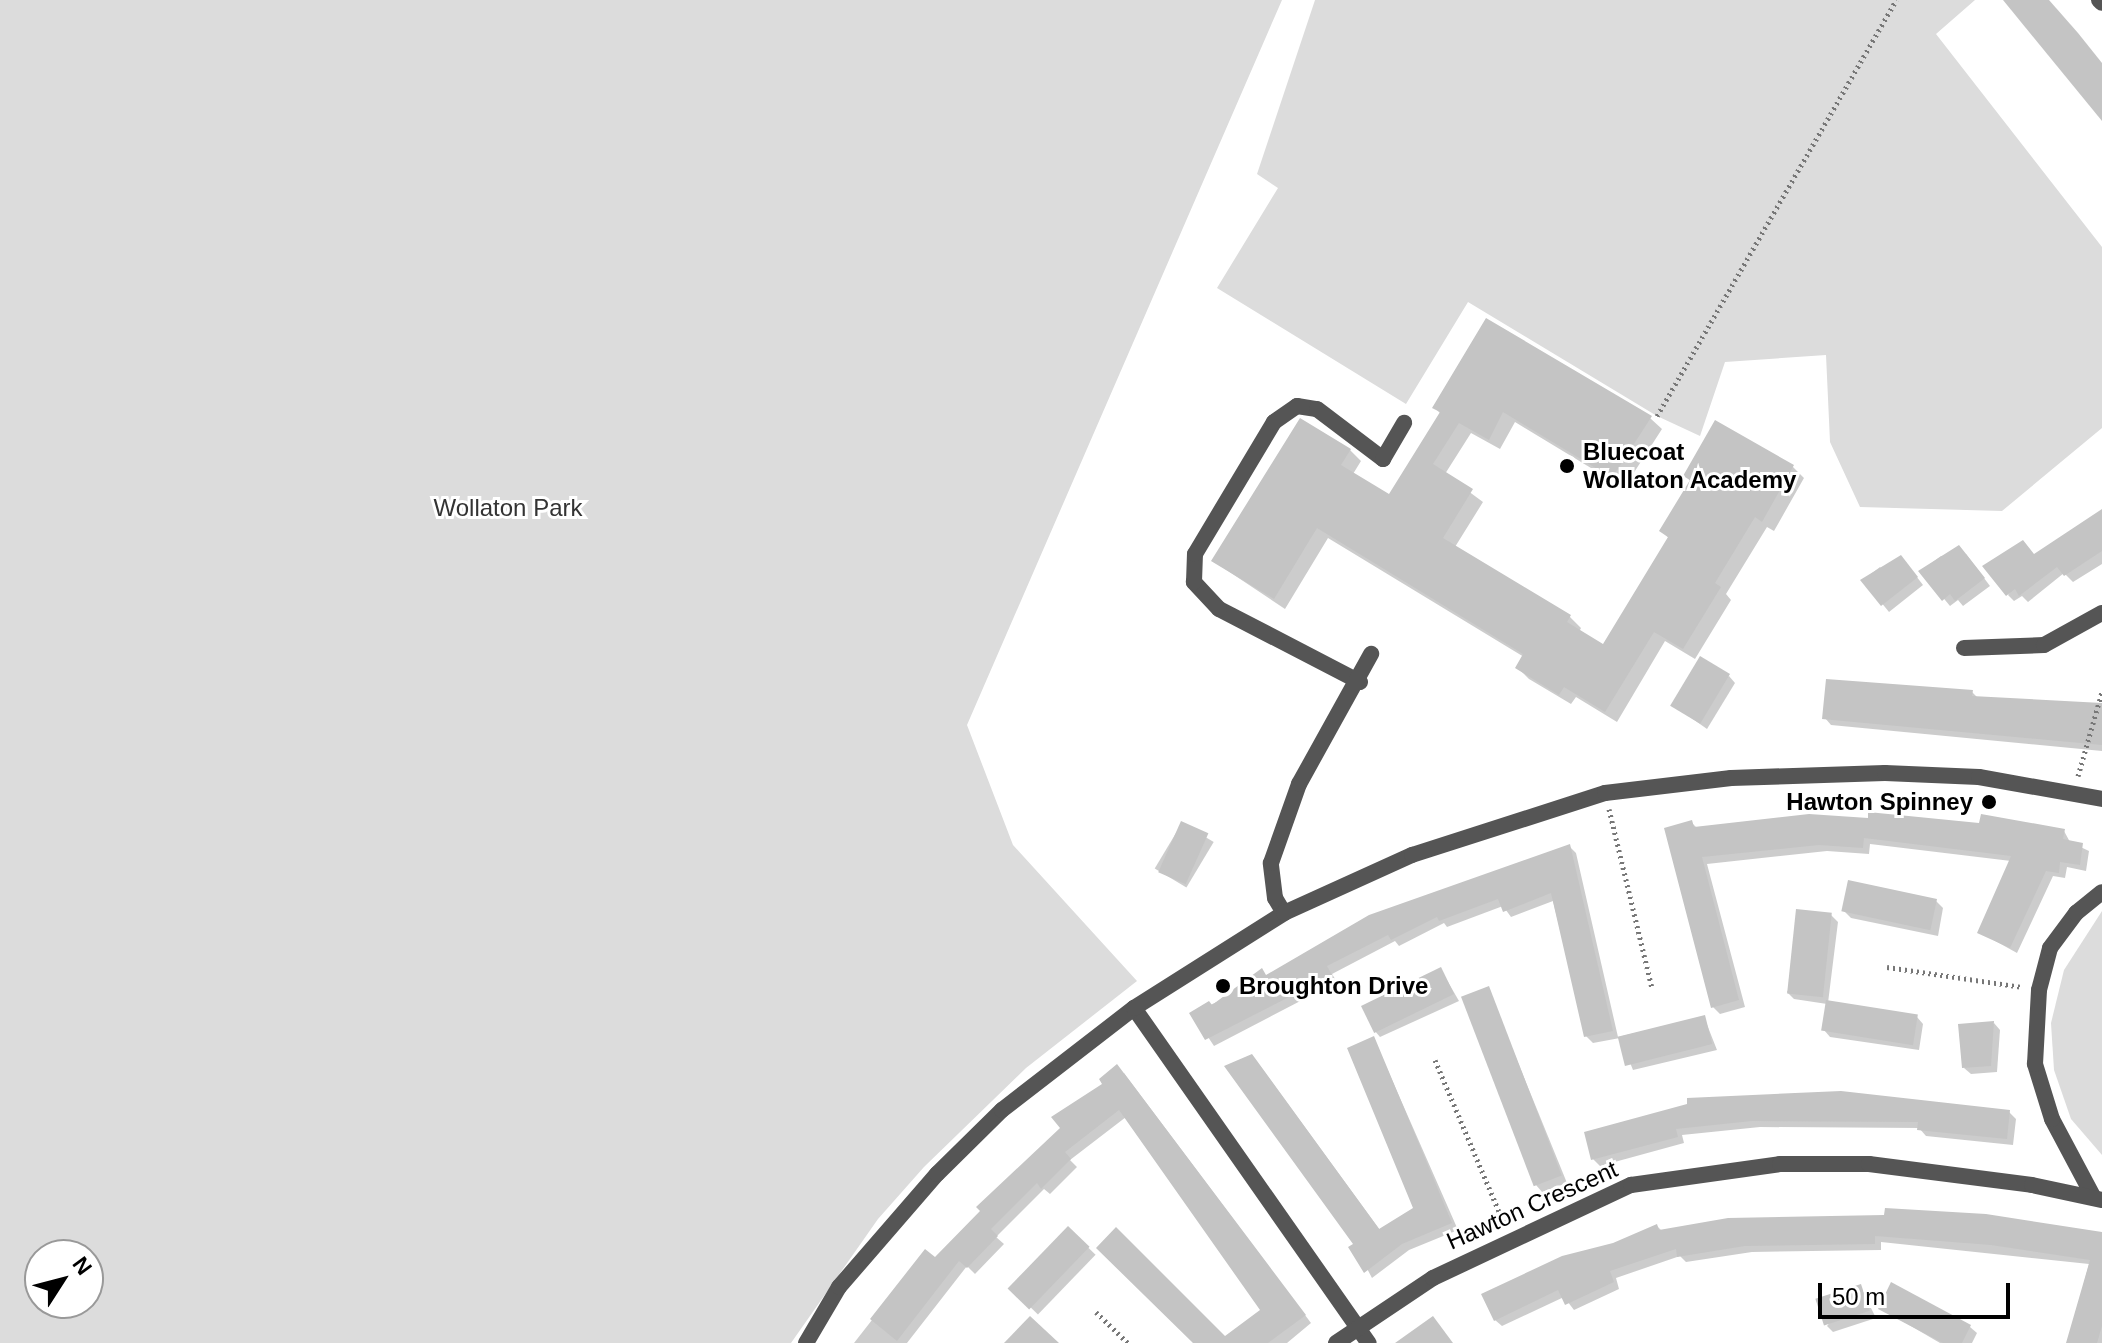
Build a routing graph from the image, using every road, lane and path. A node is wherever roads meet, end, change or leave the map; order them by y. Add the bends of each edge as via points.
1 (1896, 0) edge
2 (1657, 416) dead end
3 (1404, 423) dead end
4 (2102, 613) edge
5 (1964, 648) dead end
6 (1371, 654) dead end
7 (1360, 682) junction
8 (2102, 692) edge
9 (2074, 792) junction
10 (1605, 793) junction
11 (2102, 799) edge
12 (2102, 892) edge
13 (1284, 913) junction
14 (1887, 967) dead end
15 (1652, 988) dead end
16 (2039, 990) junction
17 (1134, 1008) junction
18 (1435, 1060) dead end
19 (2098, 1199) edge
20 (1511, 1238) junction
21 (1096, 1312) dead end
22 (1357, 1326) junction
23 (806, 1343) edge
24 (1128, 1343) edge
25 (1336, 1343) edge
26 (1369, 1343) edge

1 - 2 path
3 - 7 street via 1383,459 1317,409 1297,406 1274,422 1195,554 1194,582 1219,609
4 - 5 street via 2044,645
6 - 7 street
7 - 13 street via 1299,784 1271,863 1275,898
8 - 9 path
9 - 10 street via 1979,777 1885,773 1731,778
9 - 11 street
10 - 13 street via 1412,855
10 - 15 path
12 - 16 street via 2076,913 2050,948
13 - 17 street
14 - 16 path
16 - 19 street via 2035,1064 2052,1119
17 - 22 street
17 - 23 street via 1002,1110 937,1174 839,1287
18 - 20 path
19 - 20 street, Hawton Crescent via 1869,1164 1780,1164 1631,1185
20 - 22 street, Hawton Crescent
21 - 24 path
22 - 25 street, Hawton Crescent
22 - 26 street

